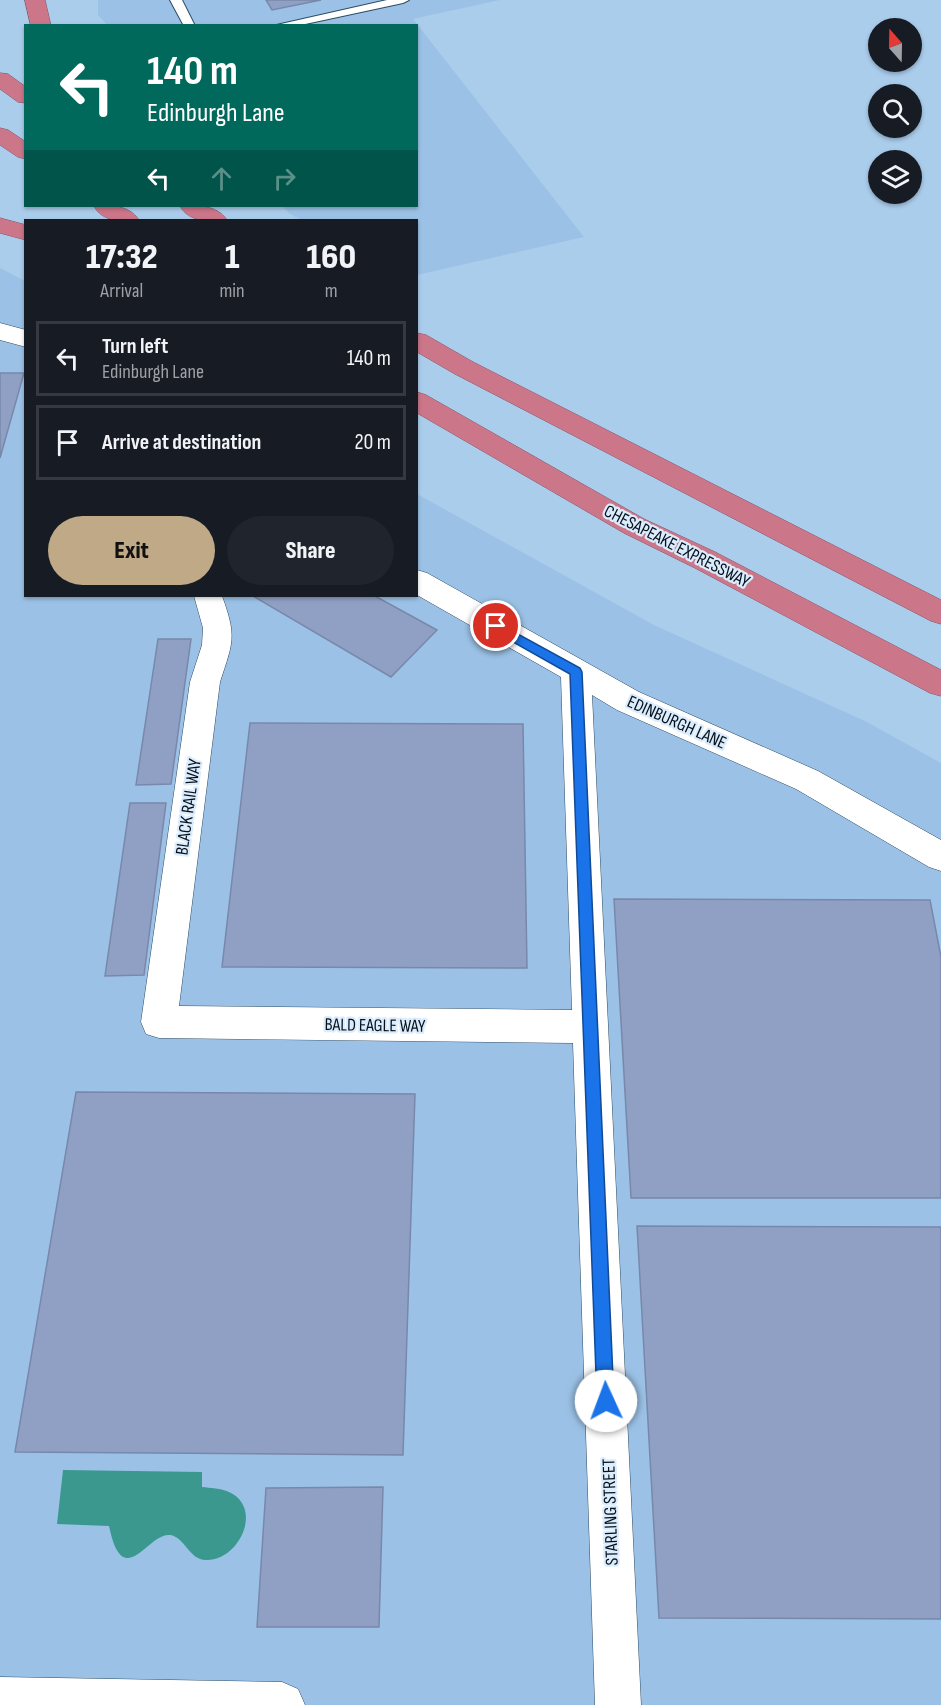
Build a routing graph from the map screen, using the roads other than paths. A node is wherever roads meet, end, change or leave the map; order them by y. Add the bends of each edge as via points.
1 (35, 0) edge
2 (176, 0) edge
3 (403, 0) edge
4 (41, 24) edge
5 (189, 24) edge
6 (287, 24) edge
7 (0, 79) edge
8 (24, 96) edge
9 (0, 135) edge
10 (24, 151) edge
11 (107, 207) edge
12 (192, 207) edge
13 (212, 207) edge
14 (125, 219) edge
15 (213, 219) edge
16 (230, 219) edge
17 (0, 225) edge
18 (24, 232) edge
19 (0, 331) edge
20 (24, 338) edge
21 (418, 342) edge
22 (418, 402) edge
23 (418, 427) edge
24 (634, 526) junction
25 (418, 582) edge
26 (208, 597) edge
27 (941, 613) edge
28 (576, 672) junction
29 (941, 684) edge
30 (941, 857) edge
31 (159, 1022) joint
32 (590, 1027) junction
33 (0, 1700) edge
34 (282, 1705) edge
35 (618, 1705) edge

1 - 4 highway
2 - 5 lane
3 - 6 lane
7 - 8 highway
9 - 10 highway
11 - 14 highway
12 - 15 highway
13 - 16 highway
17 - 18 highway
19 - 20 street
21 - 27 highway
22 - 24 highway, CHESAPEAKE EXPRESSWAY
23 - 24 highway via 457,449
24 - 29 highway, CHESAPEAKE EXPRESSWAY
25 - 28 street, EDINBURGH LANE
26 - 31 street, BLACK RAIL WAY via 218,628 217,645 205,682
28 - 30 street, EDINBURGH LANE via 628,701 807,780
28 - 32 street, STARLING STREET
31 - 32 street, BALD EAGLE WAY
32 - 35 street, STARLING STREET
33 - 34 street

